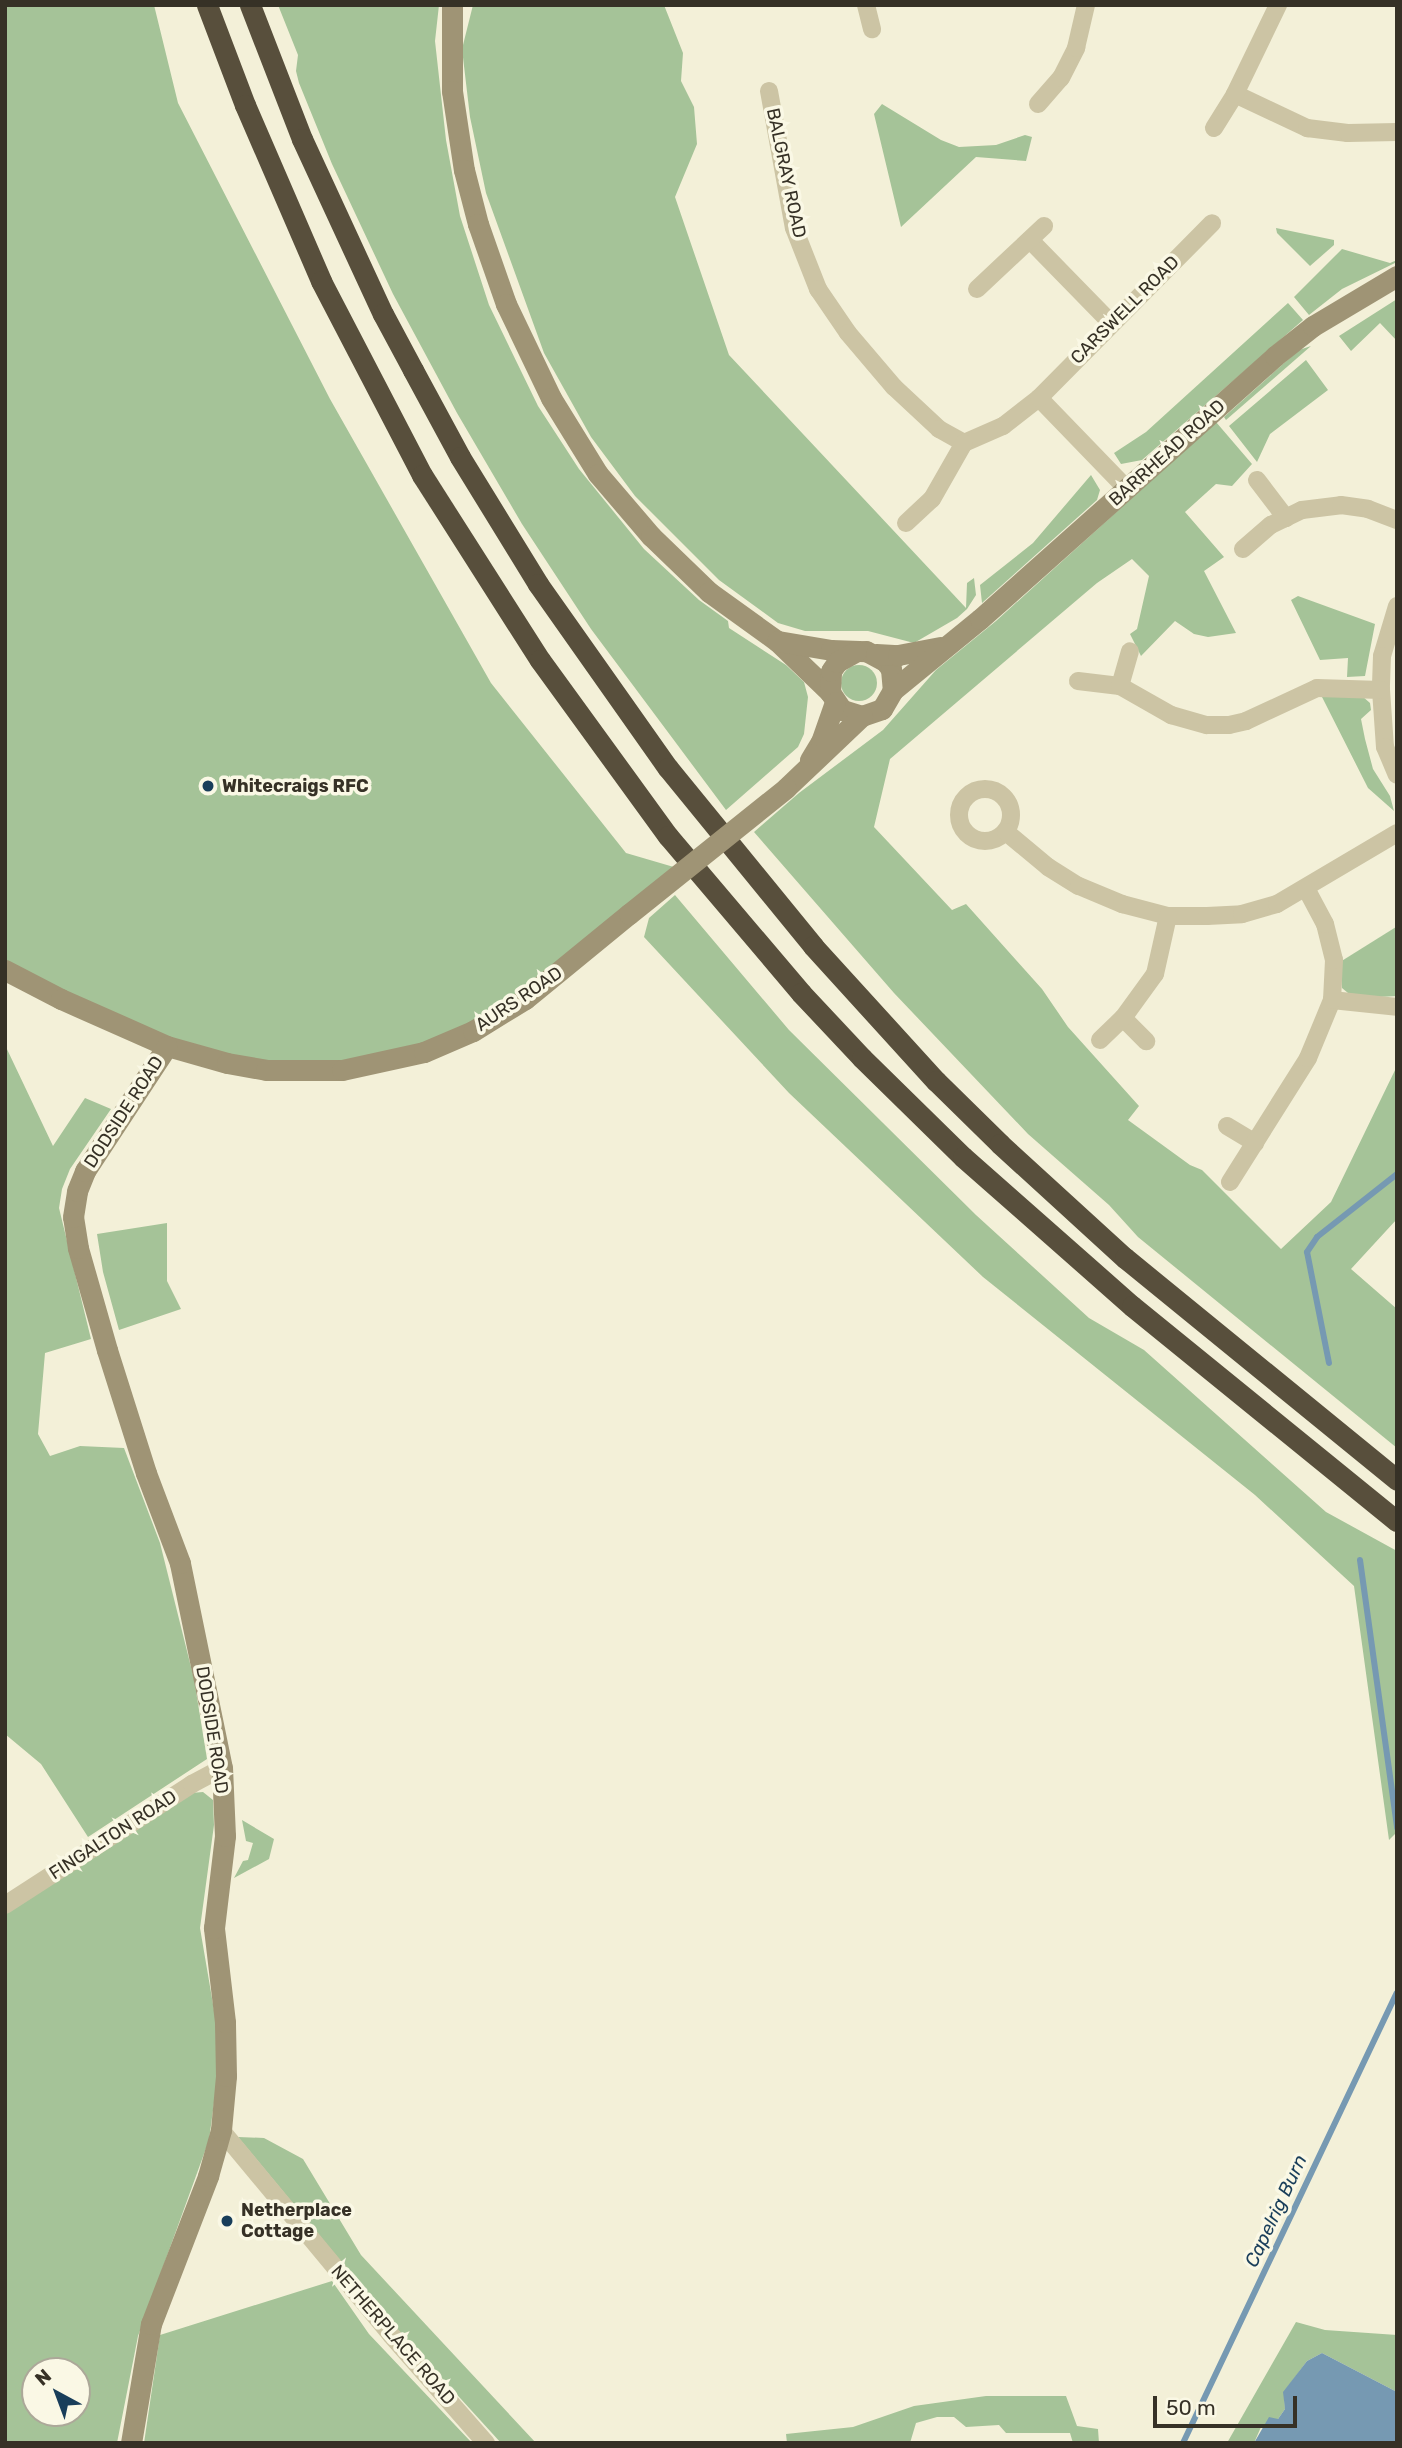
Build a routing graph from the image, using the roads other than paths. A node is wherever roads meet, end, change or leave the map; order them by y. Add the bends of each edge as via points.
1 (207, 5) edge
2 (250, 5) edge
3 (452, 5) edge
4 (866, 5) edge
5 (1086, 5) edge
6 (1278, 5) edge
7 (872, 29) dead end
8 (769, 91) dead end
9 (1236, 94) junction
10 (1038, 104) dead end
11 (1214, 128) dead end
12 (1397, 132) edge
13 (1212, 223) dead end
14 (1044, 226) dead end
15 (1030, 240) junction
16 (1397, 275) edge
17 (977, 289) dead end
18 (1111, 323) junction
19 (1039, 398) junction
20 (964, 443) junction
21 (1257, 480) dead end
22 (1127, 489) junction
23 (1286, 518) junction
24 (1397, 520) edge
25 (906, 523) dead end
26 (1243, 549) dead end
27 (1397, 606) edge
28 (777, 641) junction
29 (949, 645) junction
30 (1130, 651) dead end
31 (866, 653) junction
32 (1078, 681) dead end
33 (1120, 686) junction
34 (1381, 690) junction
35 (893, 691) junction
36 (832, 697) junction
37 (862, 716) junction
38 (1397, 775) edge
39 (786, 788) junction
40 (1006, 832) dead end
41 (1397, 833) edge
42 (1306, 889) junction
43 (1168, 916) junction
44 (5, 970) edge
45 (1332, 1000) junction
46 (1397, 1007) edge
47 (1123, 1018) junction
48 (1100, 1040) dead end
49 (1146, 1041) dead end
50 (167, 1046) junction
51 (1227, 1126) dead end
52 (1255, 1143) junction
53 (1230, 1182) dead end
54 (1397, 1480) edge
55 (1397, 1521) edge
56 (222, 1769) junction
57 (5, 1905) edge
58 (221, 2130) junction
59 (131, 2443) edge
60 (486, 2443) edge

1 - 55 highway via 321,281 422,475 540,660 675,846 801,993 963,1157 1122,1297
2 - 54 highway via 302,139 355,255 460,457 538,584 682,787 850,987 936,1082 1019,1163 1125,1258
3 - 28 main road via 452,91 464,170 489,261 526,351 577,442 631,515 702,585
4 - 7 street
5 - 10 street via 1076,48 1061,78
6 - 9 street
8 - 20 street, BALGRAY ROAD via 794,228 818,289 894,387 939,429
9 - 11 street
9 - 12 street via 1307,128
13 - 18 street, CARSWELL ROAD
14 - 15 street
15 - 17 street
15 - 18 street
16 - 22 main road, BARRHEAD ROAD via 1313,326 1275,356
18 - 19 street, CARSWELL ROAD
19 - 20 street via 1003,426
19 - 22 street
20 - 25 street via 932,499
21 - 23 street
22 - 29 main road, BARRHEAD ROAD
23 - 24 street via 1302,510 1341,505
23 - 26 street
27 - 34 street via 1382,656
28 - 31 main road, BARRHEAD ROAD
28 - 36 main road
29 - 31 main road, BARRHEAD ROAD via 913,654
29 - 35 main road, BARRHEAD ROAD
30 - 33 street
31 - 35 main road via 891,670
31 - 36 main road via 845,655 831,671
32 - 33 street
33 - 34 street via 1188,722 1229,725 1318,688
34 - 38 street via 1385,747
35 - 37 main road via 882,709
36 - 37 main road via 852,715
36 - 39 main road, AURS ROAD via 813,756
37 - 39 main road, AURS ROAD
39 - 50 main road, AURS ROAD, bridge via 525,999 473,1031 424,1052 354,1068 291,1071 227,1063
40 - 43 street via 1079,886
41 - 42 street
42 - 43 street via 1278,904 1242,914
42 - 45 street via 1325,924 1334,960
43 - 47 street via 1155,974
44 - 50 main road, AURS ROAD
45 - 46 street
45 - 52 street via 1308,1058
47 - 48 street
47 - 49 street
50 - 56 main road, DODSIDE ROAD via 86,1171 73,1217 107,1350 180,1563
51 - 52 street
52 - 53 street
56 - 57 street, FINGALTON ROAD
56 - 58 main road, DODSIDE ROAD via 226,1836 215,1927 225,2022
58 - 59 main road, DODSIDE ROAD via 151,2324
58 - 60 street, NETHERPLACE ROAD

